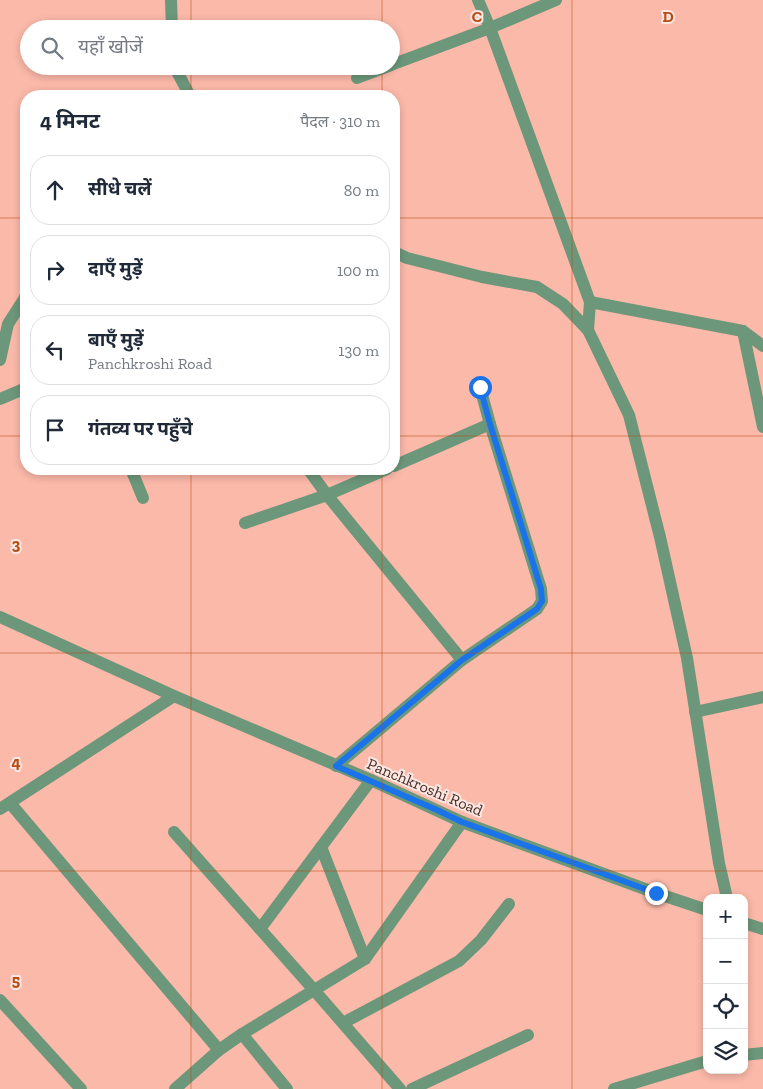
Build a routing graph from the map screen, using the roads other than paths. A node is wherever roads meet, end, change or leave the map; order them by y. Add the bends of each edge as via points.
1 (171, 0) edge
2 (478, 0) edge
3 (556, 0) edge
4 (172, 20) edge
5 (490, 28) junction
6 (400, 62) edge
7 (179, 75) edge
8 (365, 75) edge
9 (357, 78) dead end
10 (187, 90) edge
11 (400, 255) edge
12 (590, 302) junction
13 (20, 305) edge
14 (588, 330) junction
15 (743, 331) junction
16 (763, 346) edge
17 (0, 360) edge
18 (480, 387) dead end
19 (20, 391) edge
20 (0, 399) edge
21 (490, 424) junction
22 (763, 427) edge
23 (400, 463) edge
24 (133, 475) edge
25 (312, 475) edge
26 (373, 475) edge
27 (327, 495) junction
28 (143, 498) dead end
29 (245, 523) dead end
30 (0, 617) edge
31 (462, 660) junction
32 (174, 696) junction
33 (763, 697) edge
34 (695, 712) junction
35 (336, 766) junction
36 (371, 780) junction
37 (5, 806) edge
38 (462, 822) junction
39 (174, 832) dead end
40 (320, 847) junction
41 (726, 894) edge
42 (509, 904) dead end
43 (703, 909) edge
44 (748, 924) edge
45 (260, 929) junction
46 (763, 929) edge
47 (365, 959) junction
48 (314, 990) junction
49 (0, 1000) edge
50 (343, 1023) junction
51 (242, 1034) junction
52 (528, 1035) dead end
53 (219, 1050) junction
54 (763, 1052) edge
55 (748, 1054) edge
56 (703, 1062) edge
57 (81, 1089) edge
58 (175, 1089) edge
59 (287, 1089) edge
60 (400, 1089) edge
61 (412, 1089) edge
62 (614, 1089) edge

1 - 4 street
2 - 5 street
3 - 5 street
5 - 6 street
5 - 12 street
7 - 10 street
8 - 9 street
11 - 14 street via 482,277 537,287 563,304
12 - 14 street
12 - 15 street
13 - 17 street via 8,324
14 - 34 street via 630,415 687,658
15 - 16 street
15 - 22 street
18 - 21 street
19 - 20 street
21 - 23 street
21 - 31 street via 542,601 537,609
24 - 28 street
25 - 27 street
26 - 27 street
27 - 29 street
27 - 31 street
30 - 32 street, Panchkroshi Road
31 - 35 street
32 - 35 street, Panchkroshi Road
32 - 37 street
33 - 34 street
34 - 41 street
35 - 36 street, Panchkroshi Road
36 - 38 street, Panchkroshi Road
36 - 40 street
37 - 53 street
38 - 43 street, Panchkroshi Road
38 - 47 street
39 - 45 street
40 - 45 street
40 - 47 street
42 - 50 street via 481,940 459,961
44 - 46 street
45 - 48 street
47 - 48 street
48 - 50 street
48 - 51 street
49 - 57 street
50 - 60 street
51 - 53 street
51 - 59 street
52 - 61 street
53 - 58 street
54 - 55 street
56 - 62 street

